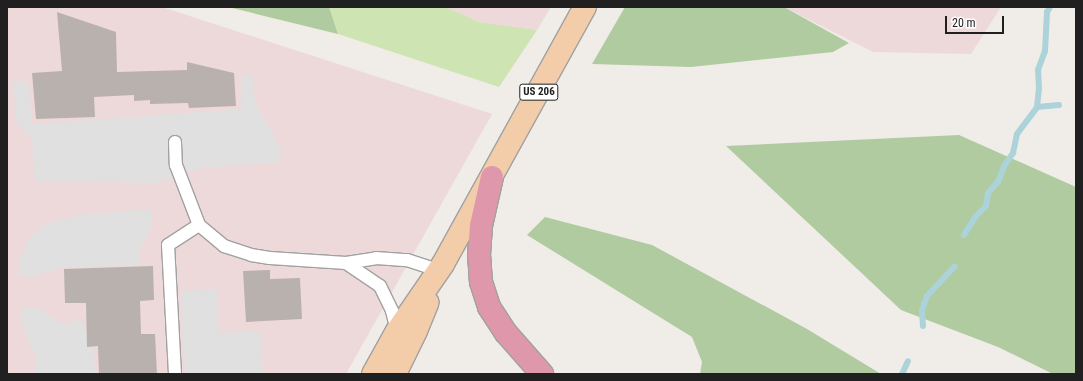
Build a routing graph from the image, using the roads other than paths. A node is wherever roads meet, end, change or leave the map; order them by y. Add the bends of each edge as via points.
1 (585, 7) edge
2 (175, 142) dead end
3 (492, 177) junction
4 (199, 226) junction
5 (346, 263) junction
6 (441, 267) junction
7 (397, 331) junction
8 (175, 374) edge
9 (373, 374) edge
10 (394, 374) edge
11 (542, 374) edge

1 - 3 main road, US 206
2 - 4 lane via 176,165
3 - 6 main road, US 206
3 - 11 highway via 481,233 481,282 489,307 506,333
4 - 5 lane via 224,246 251,255
4 - 8 lane via 168,245
5 - 6 lane via 376,258 407,260
5 - 7 lane via 380,286 390,304
6 - 7 main road, US 206
6 - 10 main road, US 206 via 416,331
7 - 9 main road, US 206

